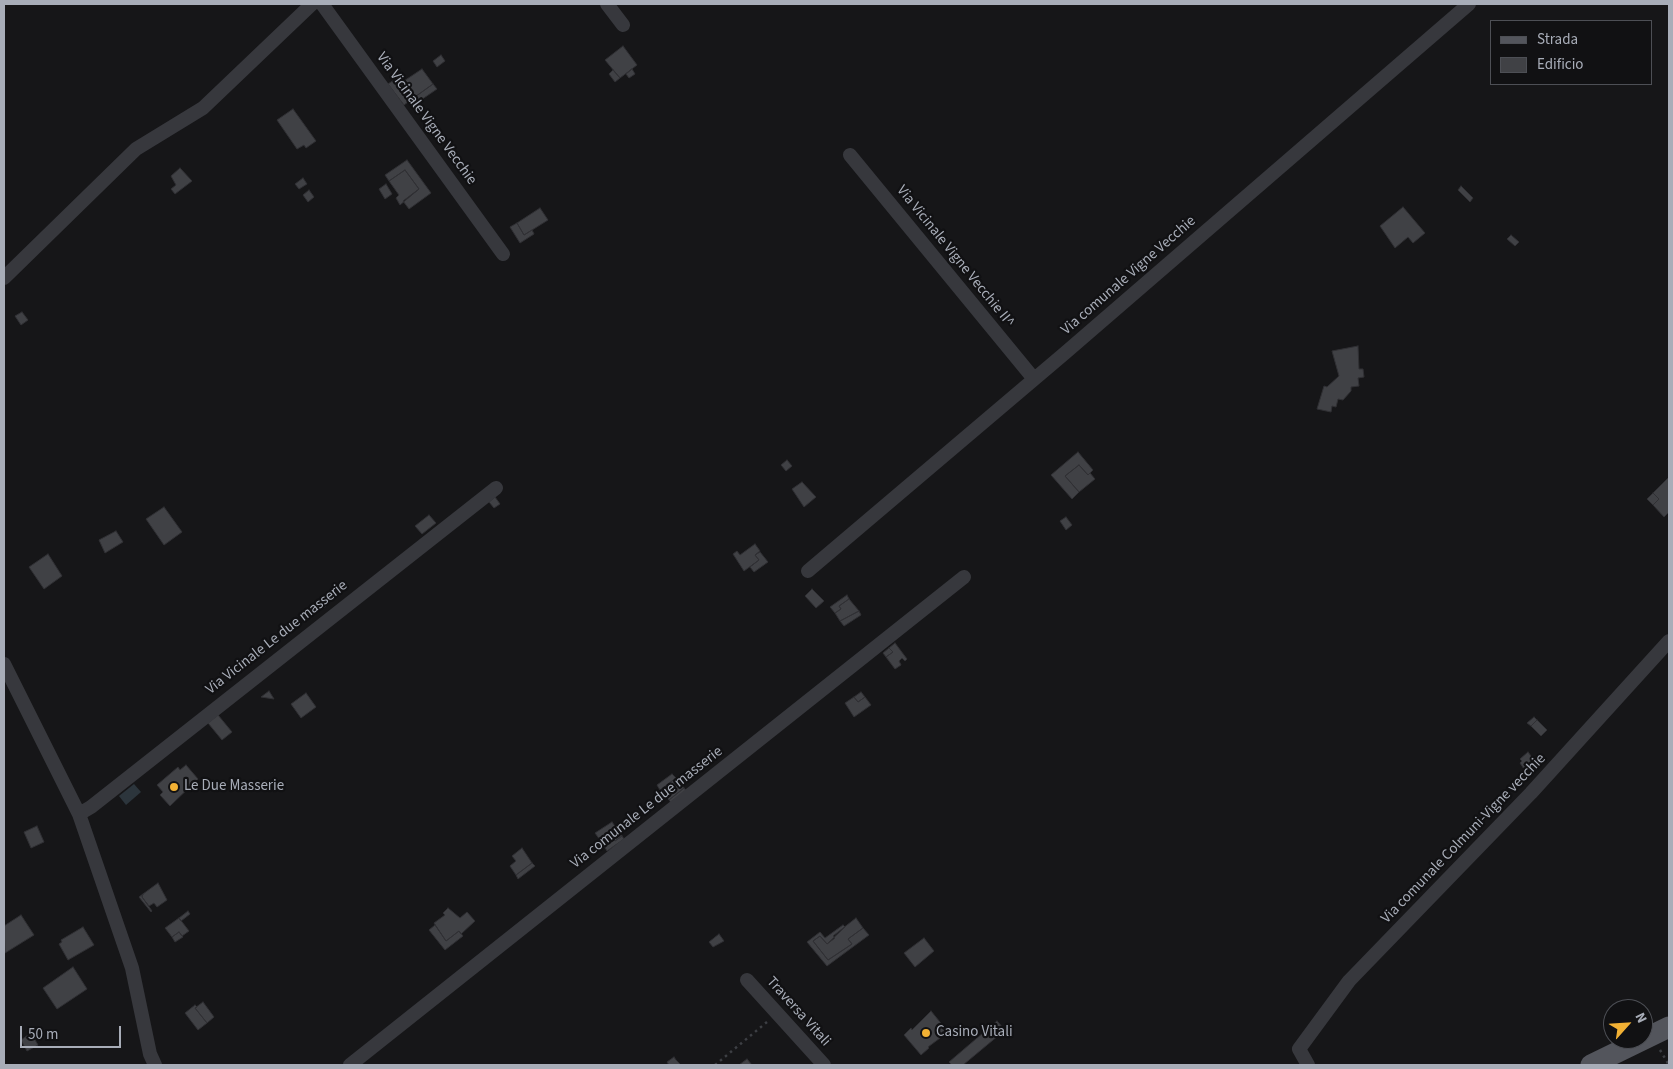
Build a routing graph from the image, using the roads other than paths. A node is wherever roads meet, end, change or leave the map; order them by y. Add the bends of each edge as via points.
1 (312, 4) edge
2 (322, 4) edge
3 (607, 4) edge
4 (1469, 4) edge
5 (623, 25) dead end
6 (850, 156) dead end
7 (503, 254) dead end
8 (4, 278) edge
9 (1034, 379) junction
10 (496, 488) dead end
11 (808, 571) dead end
12 (964, 577) dead end
13 (1669, 641) edge
14 (4, 664) edge
15 (79, 814) junction
16 (747, 980) dead end
17 (1669, 1027) edge
18 (155, 1065) edge
19 (350, 1065) edge
20 (824, 1065) edge
21 (1308, 1065) edge
22 (1591, 1065) edge

1 - 8 street via 203,108 136,149
2 - 7 street, Via Vicinale Vigne Vecchie
3 - 5 street
4 - 9 street, Via comunale Vigne Vecchie
6 - 9 street, Via Vicinale Vigne Vecchie II^
9 - 11 street, Via comunale Vigne Vecchie
10 - 15 street, Via Vicinale Le due masserie
12 - 19 street, Via comunale Le due masserie
13 - 21 street, Via comunale Colmuni-Vigne vecchie via 1531,793 1349,981 1299,1049
14 - 15 street
15 - 18 street via 132,968
16 - 20 street, Traversa Vitali
17 - 22 main road

